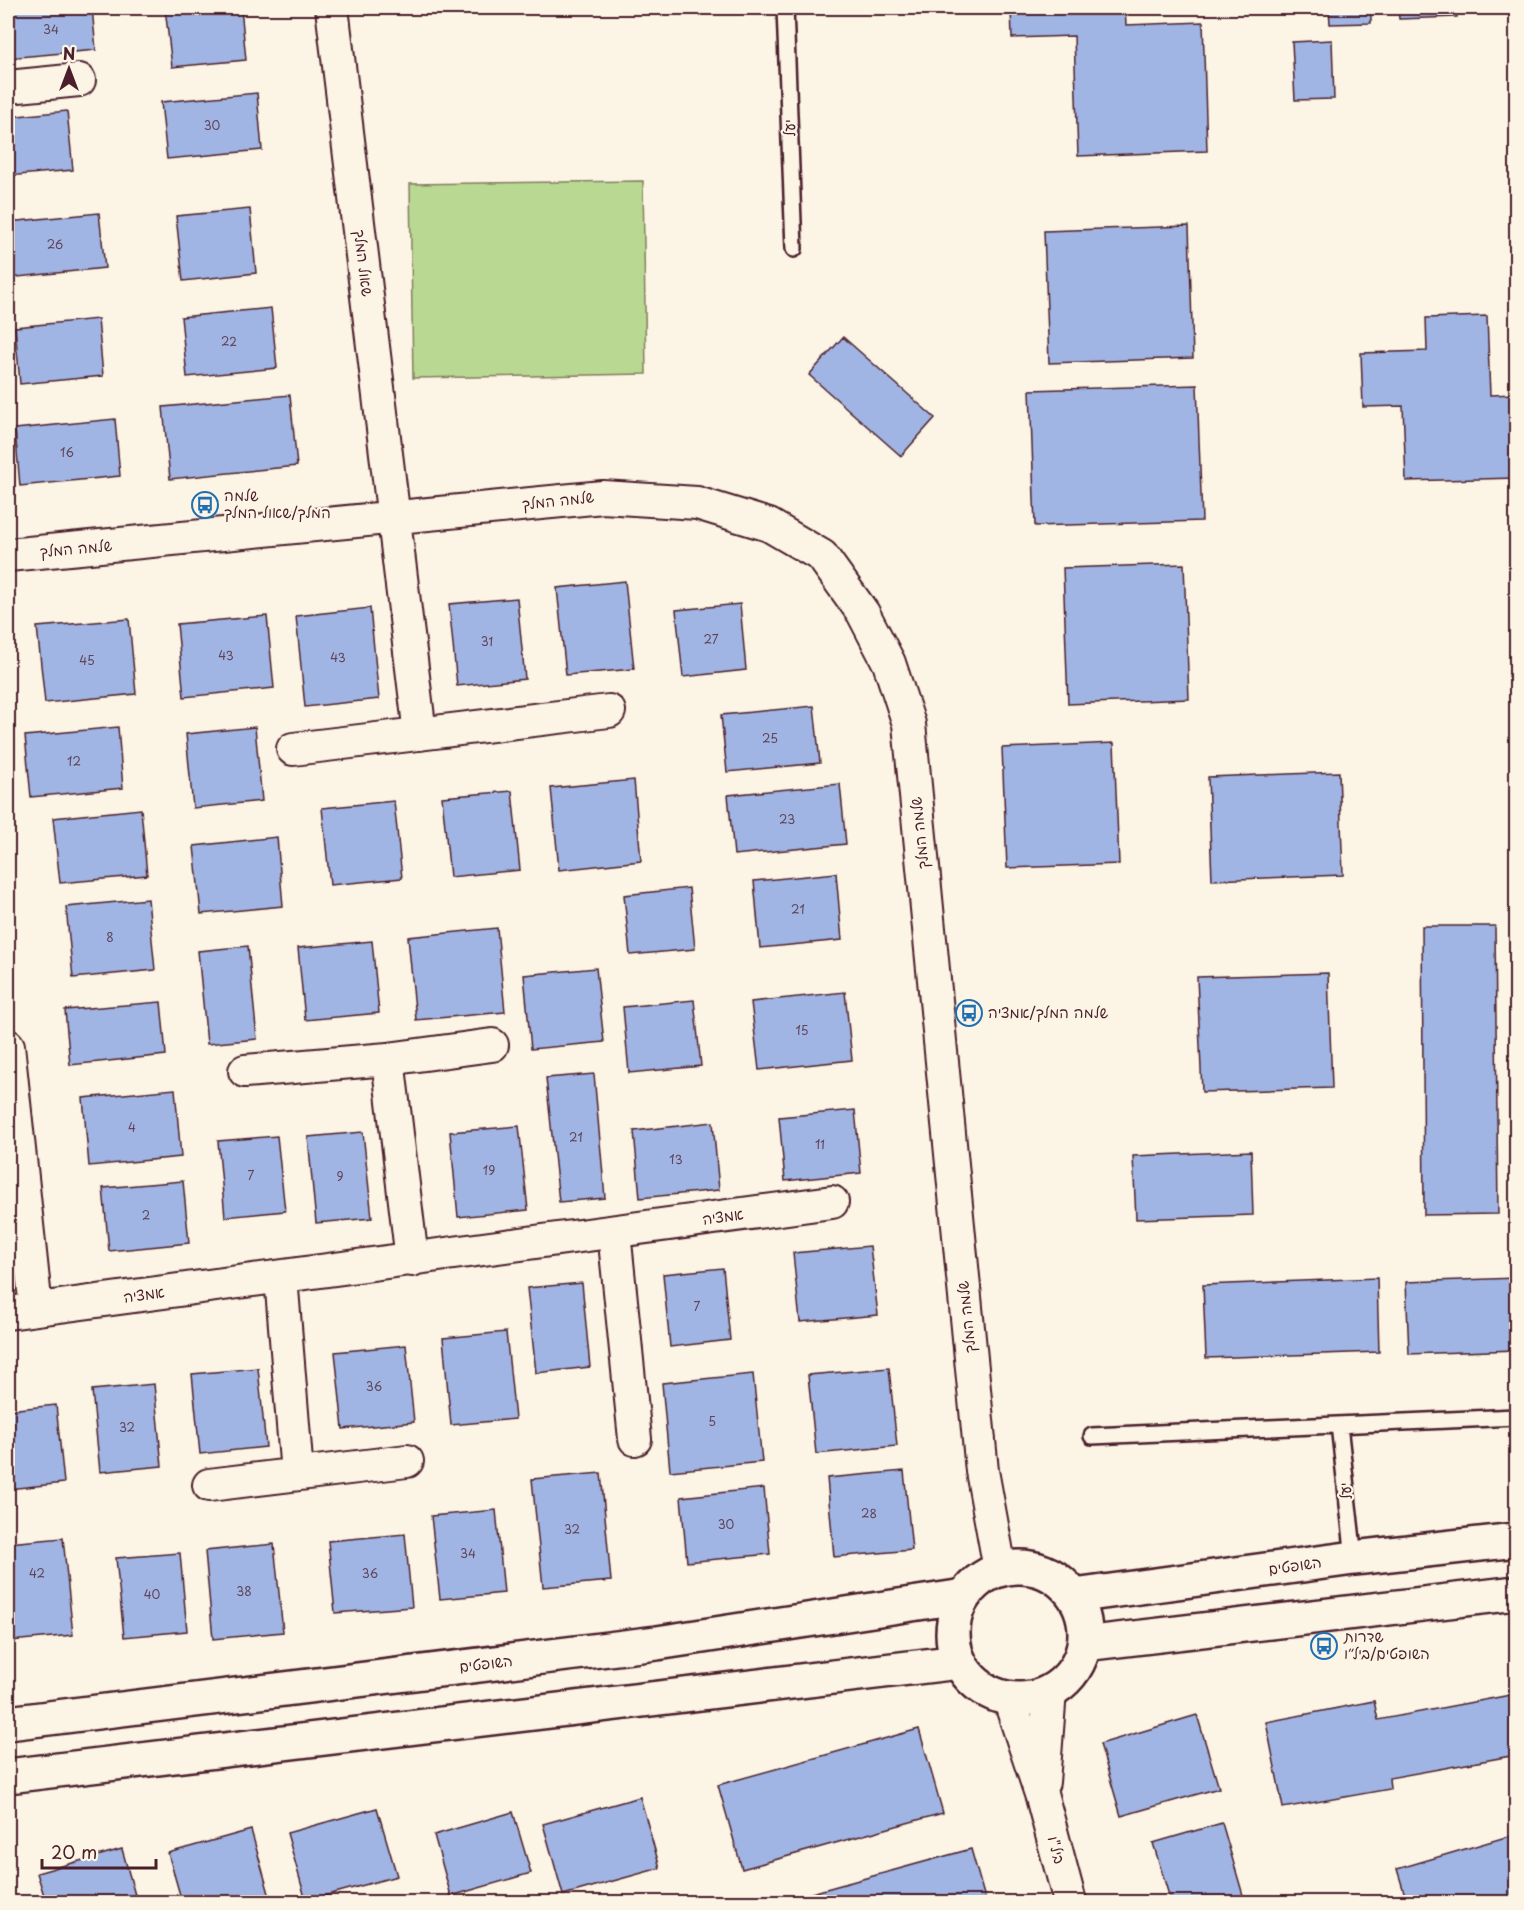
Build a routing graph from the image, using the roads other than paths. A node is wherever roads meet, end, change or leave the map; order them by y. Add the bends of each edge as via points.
1 (332, 8) edge
2 (785, 8) edge
3 (79, 80) dead end
4 (8, 87) edge
5 (794, 249) dead end
6 (394, 519) junction
7 (8, 555) edge
8 (609, 711) dead end
9 (420, 734) junction
10 (293, 749) dead end
11 (492, 1045) dead end
12 (8, 1046) edge
13 (388, 1059) junction
14 (245, 1071) dead end
15 (832, 1202) dead end
16 (614, 1232) junction
17 (412, 1260) junction
18 (281, 1277) junction
19 (22, 1311) edge
20 (1516, 1417) edge
21 (1339, 1425) junction
22 (1092, 1437) dead end
23 (635, 1439) dead end
24 (407, 1461) dead end
25 (297, 1474) junction
26 (210, 1485) dead end
27 (1516, 1540) edge
28 (1353, 1558) junction
29 (1000, 1569) junction
30 (1516, 1593) edge
31 (963, 1596) junction
32 (1074, 1596) junction
33 (1084, 1644) junction
34 (959, 1662) junction
35 (1050, 1691) junction
36 (1010, 1698) junction
37 (8, 1723) edge
38 (8, 1776) edge
39 (1042, 1797) junction
40 (1070, 1902) edge

1 - 6 street, שאול המלך
2 - 5 lane, יעל
3 - 4 street
6 - 7 street, שלמה המלך
6 - 9 street
6 - 29 street, שלמה המלך via 603,497 697,503 769,525 822,556 863,613 889,663 909,724 982,1471
8 - 9 street
9 - 10 street
11 - 13 street
12 - 19 street
13 - 14 street
13 - 17 street
15 - 16 street, אמציה
16 - 17 street, אמציה
16 - 23 street
17 - 18 street, אמציה
18 - 19 street, אמציה
18 - 25 street
20 - 21 lane
21 - 22 lane
21 - 28 lane, יעל
24 - 25 street
25 - 26 street
27 - 28 street, השופטים
28 - 32 street, השופטים
29 - 31 street via 973,1584
29 - 32 street via 1021,1567 1041,1571 1060,1581
30 - 33 street
31 - 34 street via 953,1628
31 - 37 street, השופטים via 657,1643
32 - 33 street via 1082,1612
33 - 35 street via 1078,1663
34 - 36 street via 971,1679 989,1692
34 - 38 street
35 - 36 street via 1031,1698
35 - 39 street, ביל"ו
36 - 39 street, ביל"ו
39 - 40 street, ביל"ו

